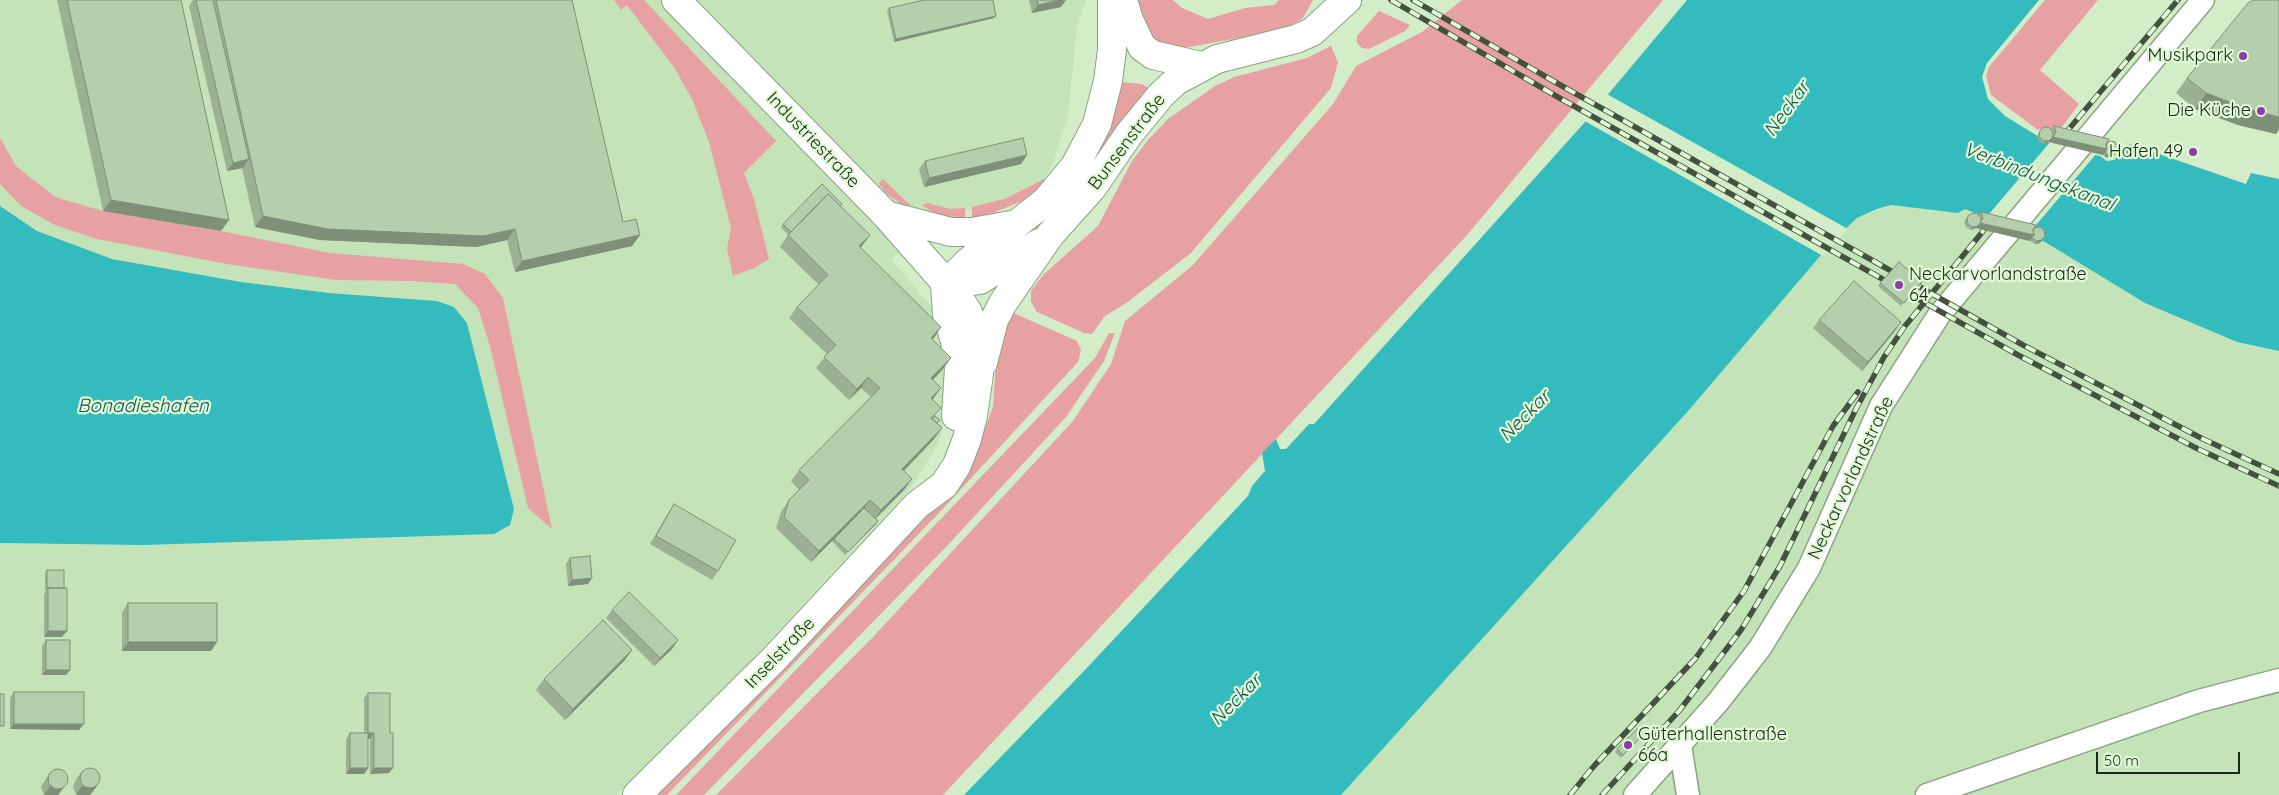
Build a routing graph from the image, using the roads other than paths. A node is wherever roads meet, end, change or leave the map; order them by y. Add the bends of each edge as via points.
1 (676, 0) edge
2 (1112, 0) edge
3 (1123, 0) edge
4 (1347, 0) edge
5 (2203, 0) edge
6 (1201, 66) junction
7 (886, 215) junction
8 (1016, 224) junction
9 (1050, 235) junction
10 (945, 285) junction
11 (979, 374) junction
12 (917, 506) junction
13 (2279, 680) edge
14 (1680, 746) junction
15 (637, 795) edge
16 (1635, 795) edge
17 (1688, 795) edge
18 (1927, 795) edge

1 - 7 street, Industriestraße
2 - 8 street via 1112,50 1097,124 1075,166 1046,202
3 - 6 street via 1142,47 1153,55
4 - 6 street, Bunsenstraße via 1312,32
5 - 14 street, Neckarvorlandstraße via 1940,315 1881,406 1809,568 1760,648
6 - 9 street, Bunsenstraße via 1176,81 1161,95 1092,188
7 - 8 street via 951,232 972,232
7 - 10 street, Industriestraße
8 - 10 street via 969,261
9 - 10 street, Bunsenstraße via 980,280
9 - 11 street, Bunsenstraße via 994,320
10 - 11 street, Inselstraße via 968,312 975,337
10 - 12 street, Inselstraße via 959,368 959,394 950,441
11 - 12 street, Inselstraße via 973,416 957,465 944,485
12 - 15 street, Inselstraße via 775,658
13 - 18 street via 2199,701
14 - 16 street, Neckarvorlandstraße
14 - 17 street

